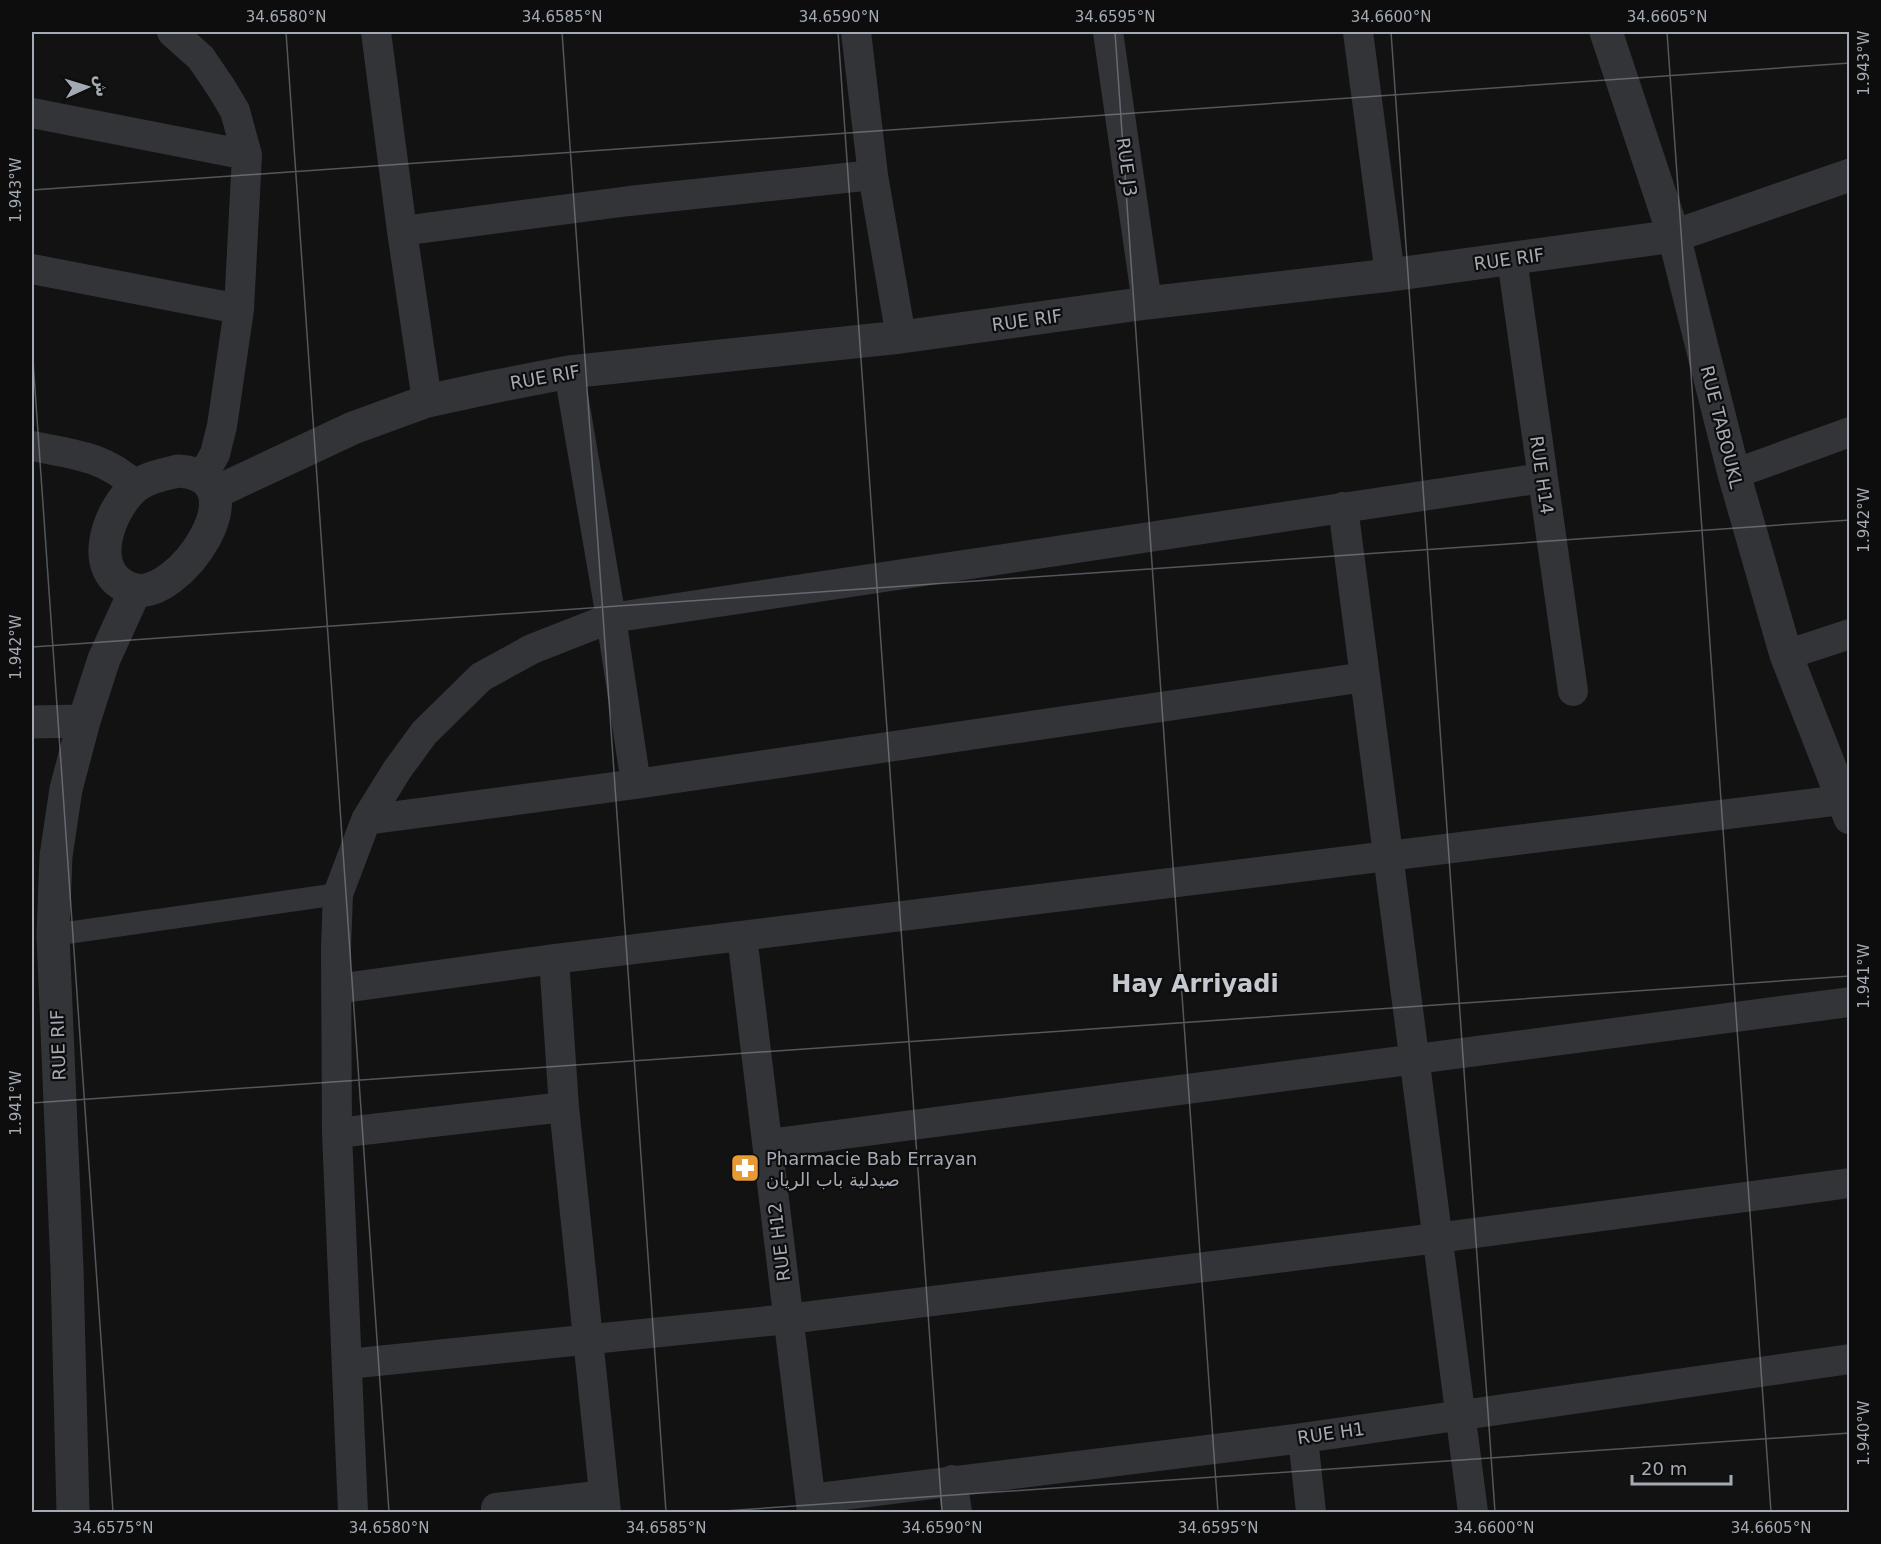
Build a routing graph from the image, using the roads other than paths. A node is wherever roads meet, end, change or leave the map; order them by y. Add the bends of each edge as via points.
1 (172, 32) edge
2 (376, 32) edge
3 (856, 32) edge
4 (1108, 32) edge
5 (1358, 32) edge
6 (1606, 32) edge
7 (32, 113) edge
8 (247, 155) junction
9 (873, 175) junction
10 (1850, 175) edge
11 (402, 231) junction
12 (1674, 236) junction
13 (1512, 259) junction
14 (32, 269) edge
15 (1390, 275) junction
16 (1147, 303) junction
17 (239, 309) junction
18 (901, 338) junction
19 (569, 372) junction
20 (427, 401) junction
21 (1850, 432) edge
22 (32, 446) edge
23 (1734, 474) junction
24 (1542, 478) junction
25 (208, 485) junction
26 (136, 486) junction
27 (1343, 507) junction
28 (135, 591) junction
29 (611, 618) junction
30 (1850, 634) edge
31 (1786, 656) junction
32 (1365, 677) junction
33 (1573, 691) dead end
34 (84, 721) junction
35 (32, 722) edge
36 (636, 784) junction
37 (1845, 809) edge
38 (366, 820) junction
39 (1388, 856) junction
40 (338, 894) junction
41 (53, 935) junction
42 (742, 936) junction
43 (554, 959) junction
44 (336, 989) junction
45 (1850, 1002) edge
46 (1414, 1059) junction
47 (564, 1107) junction
48 (337, 1133) junction
49 (768, 1144) junction
50 (1850, 1183) edge
51 (1437, 1238) junction
52 (788, 1319) junction
53 (590, 1341) junction
54 (1850, 1359) edge
55 (348, 1364) junction
56 (1460, 1415) junction
57 (1303, 1438) junction
58 (952, 1480) junction
59 (605, 1504) edge
60 (811, 1505) edge
61 (496, 1508) dead end
62 (74, 1512) edge
63 (353, 1512) edge
64 (957, 1512) edge
65 (1311, 1512) edge
66 (1473, 1512) edge

1 - 8 street via 201,58 222,89 235,111
2 - 11 street
3 - 9 street
4 - 16 street, RUE J3
5 - 15 street
6 - 12 street, RUE TABOUKL
7 - 8 street
8 - 17 street
9 - 11 street
9 - 18 street
10 - 12 street, RUE RIF
11 - 20 street
12 - 13 street, RUE RIF
12 - 23 street, RUE TABOUKL
13 - 15 street, RUE RIF
13 - 24 street, RUE H14
14 - 17 street
15 - 16 street, RUE RIF
16 - 18 street, RUE RIF
17 - 25 street via 222,426
18 - 19 street, RUE RIF
19 - 20 street, RUE RIF
19 - 29 street
20 - 25 street, RUE RIF
21 - 23 street
22 - 26 street via 83,455 120,471
23 - 31 street, RUE TABOUKL
24 - 27 street
24 - 33 street, RUE H14
25 - 26 street via 188,472 178,471
25 - 28 street via 216,504 214,519 195,552 162,584
26 - 28 street via 112,520 105,558 116,581
27 - 29 street
27 - 32 street
28 - 34 street, RUE RIF via 104,658
29 - 36 street
29 - 38 street via 532,649 481,677 424,733
30 - 31 street
31 - 37 street, RUE TABOUKL
32 - 36 street
32 - 39 street
34 - 35 street
34 - 41 street, RUE RIF via 66,789 56,856
36 - 38 street
37 - 39 street
38 - 40 street
39 - 42 street
39 - 46 street
40 - 41 street
40 - 44 street
41 - 62 street, RUE RIF
42 - 43 street
42 - 49 street, RUE H12
43 - 44 street
43 - 47 street
44 - 48 street
45 - 46 street
46 - 49 street
46 - 51 street
47 - 48 street
47 - 53 street
48 - 55 street
49 - 52 street, RUE H12
50 - 51 street
51 - 52 street
51 - 56 street
52 - 53 street
52 - 60 street, RUE H12
53 - 55 street
53 - 59 street
54 - 56 street, RUE H1
55 - 63 street
56 - 57 street, RUE H1
56 - 66 street
57 - 58 street, RUE H1
57 - 65 street
58 - 60 street, RUE H1
58 - 64 street
59 - 61 street

